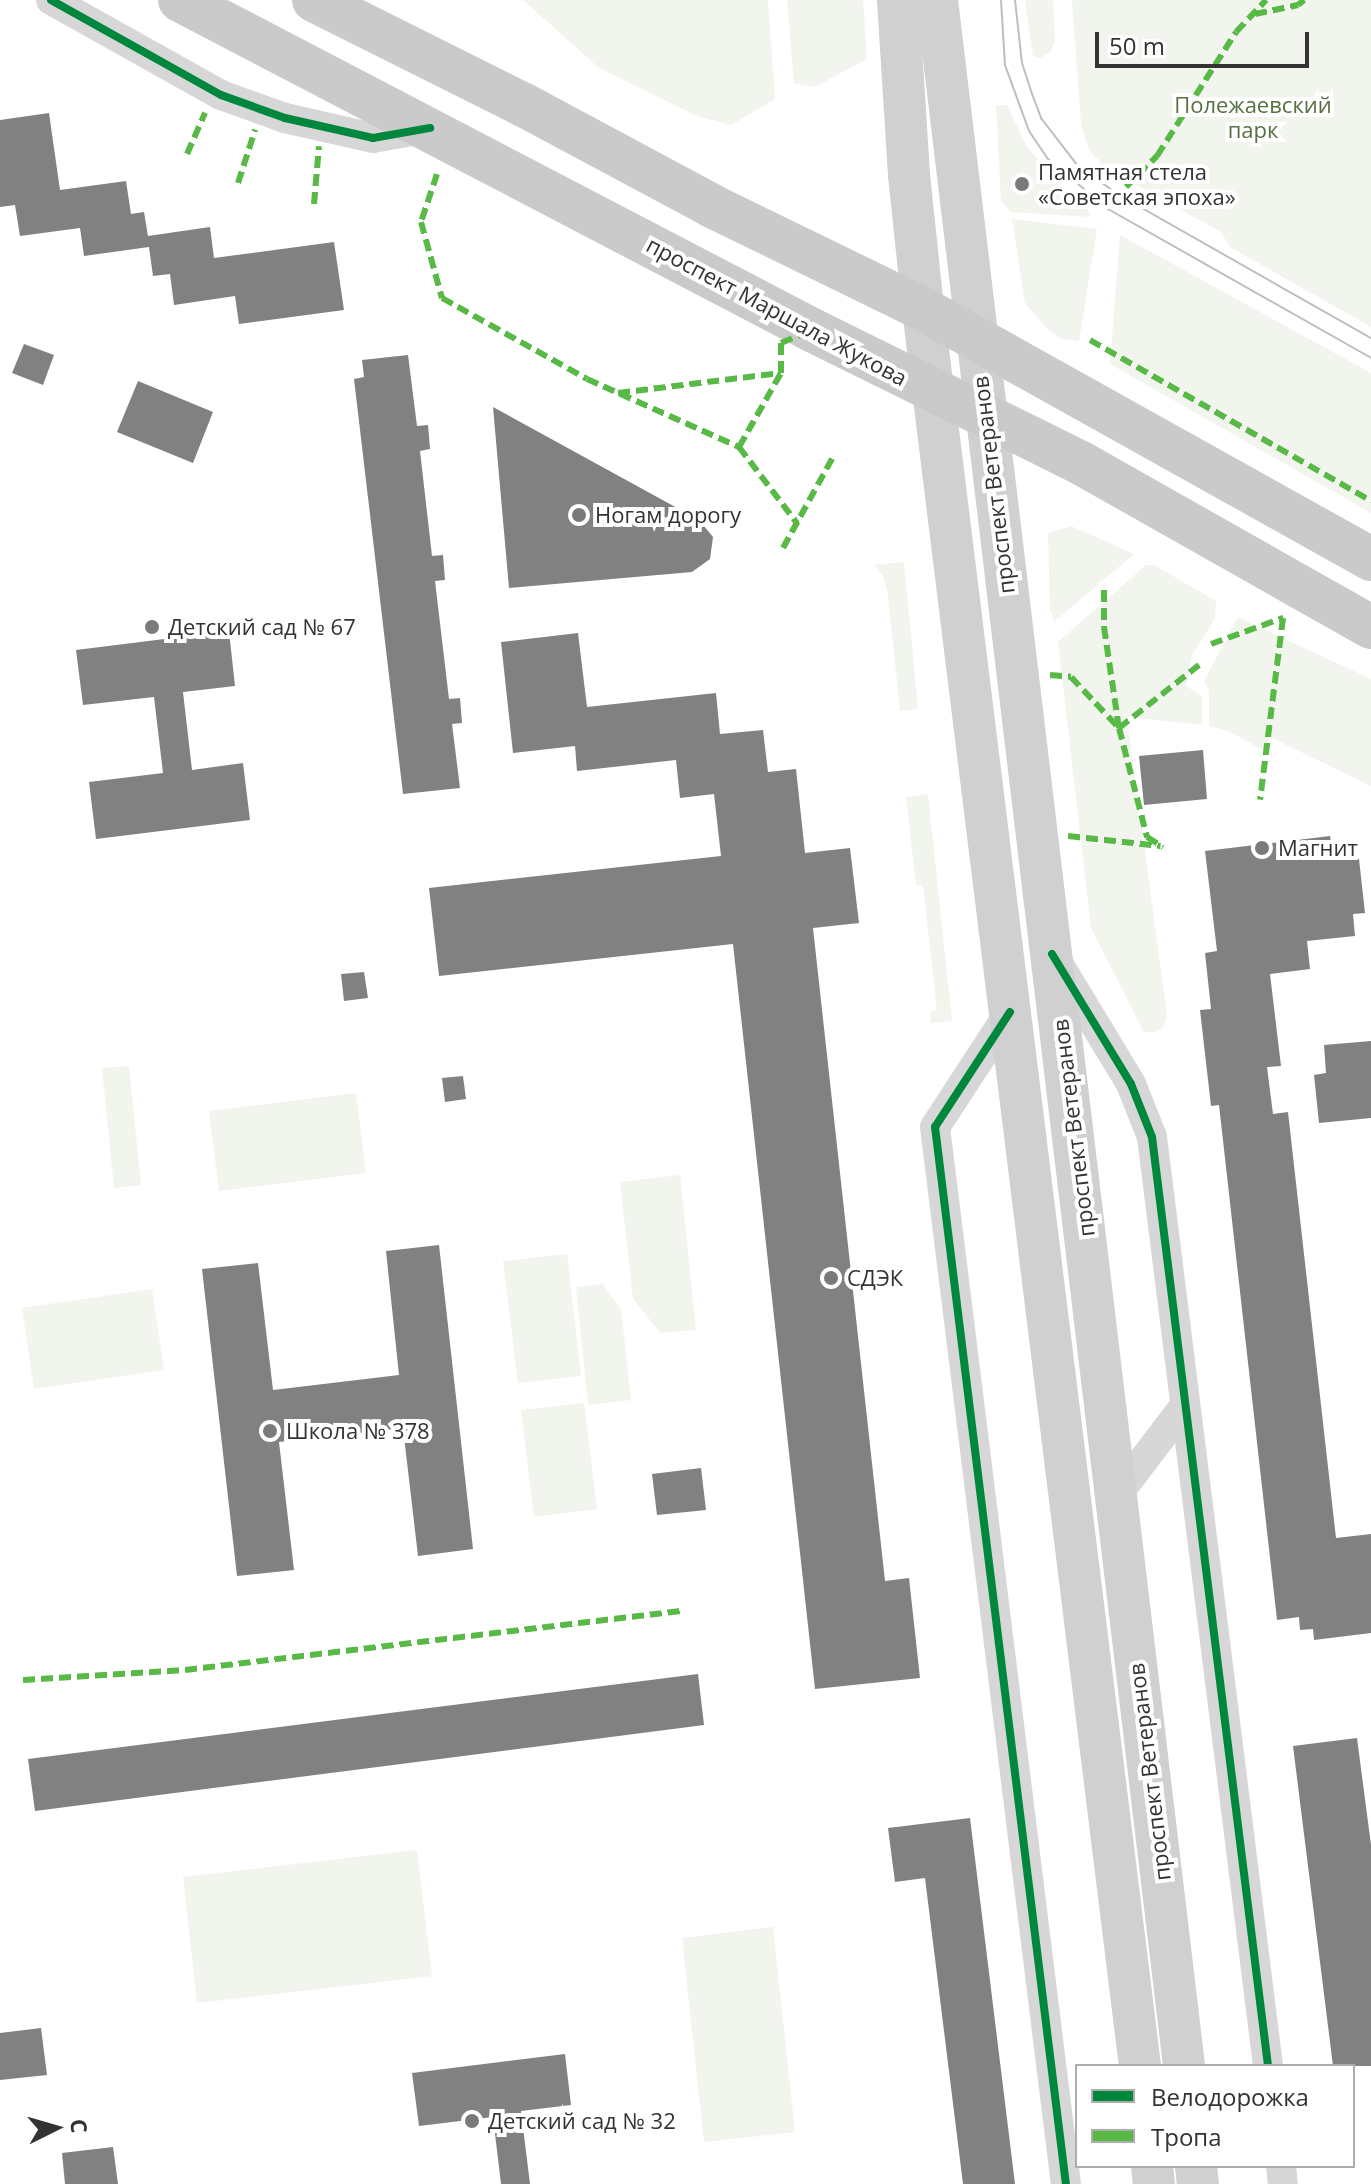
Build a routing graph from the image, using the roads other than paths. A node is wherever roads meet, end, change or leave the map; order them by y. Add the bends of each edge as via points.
1 (51, 0) edge
2 (180, 0) edge
3 (314, 0) edge
4 (898, 0) edge
5 (937, 0) edge
6 (430, 128) junction
7 (923, 309) junction
8 (975, 337) junction
9 (933, 392) junction
10 (985, 414) junction
11 (1371, 559) edge
12 (1371, 627) edge
13 (1052, 954) junction
14 (1010, 1012) junction
15 (1183, 1408) junction
16 (1117, 1495) junction
17 (1140, 2064) edge
18 (1184, 2064) edge
19 (1268, 2064) edge
20 (1066, 2184) edge

1 - 6 street via 221,95 285,118 373,138
2 - 6 main road, проспект Маршала Жукова
3 - 7 main road
4 - 7 main road, проспект Ветеранов
5 - 8 main road, проспект Ветеранов
6 - 9 main road, проспект Маршала Жукова
7 - 8 main road
7 - 9 main road, проспект Ветеранов
8 - 10 main road, проспект Ветеранов
8 - 11 main road
9 - 10 main road, проспект Маршала Жукова
9 - 14 main road, проспект Ветеранов
10 - 12 main road, проспект Маршала Жукова
10 - 13 main road, проспект Ветеранов
13 - 15 street via 1131,1084 1152,1137
13 - 16 main road, проспект Ветеранов
14 - 17 main road, проспект Ветеранов
14 - 20 street via 935,1127
15 - 16 street
15 - 19 street
16 - 18 main road, проспект Ветеранов

